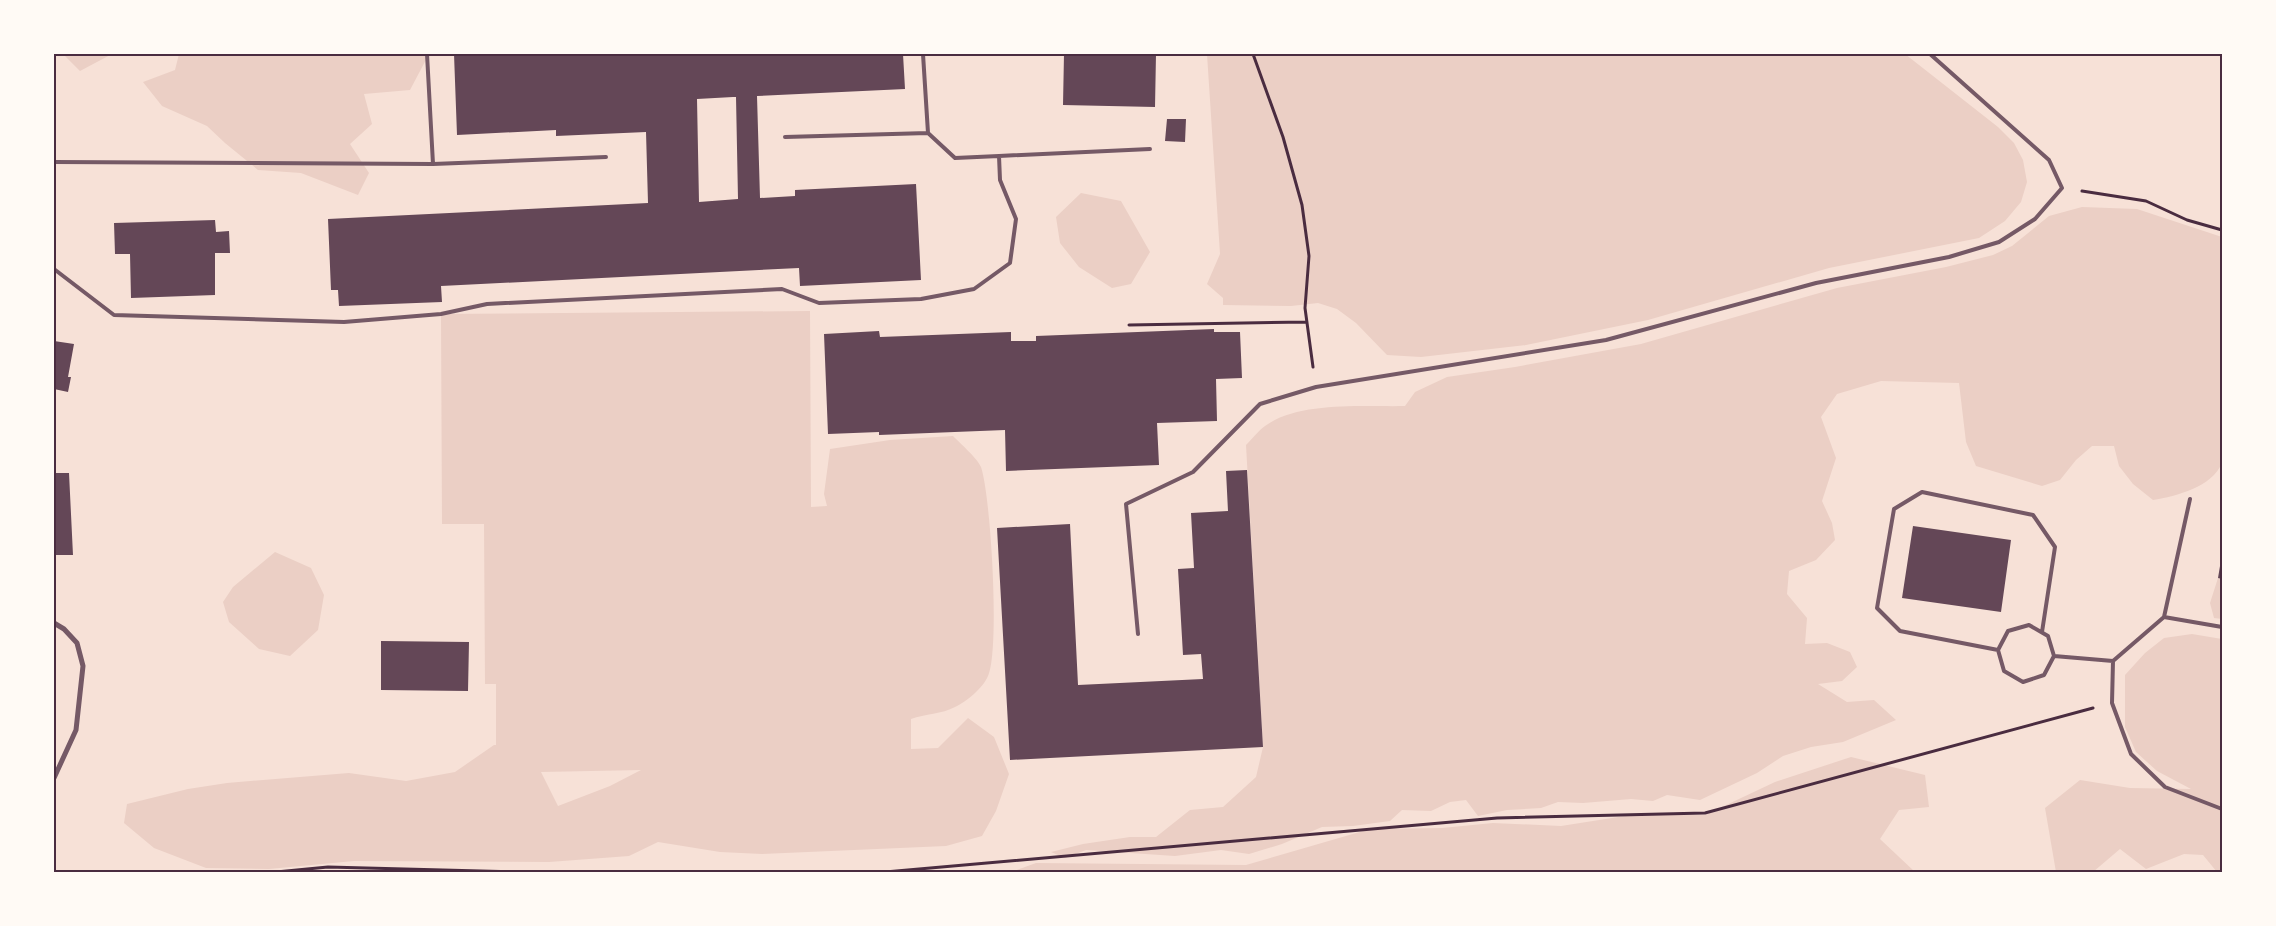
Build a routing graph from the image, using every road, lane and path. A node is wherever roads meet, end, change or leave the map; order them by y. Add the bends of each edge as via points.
1 (427, 54) edge
2 (923, 54) edge
3 (1253, 54) edge
4 (1930, 54) edge
5 (928, 133) junction
6 (785, 137) dead end
7 (1150, 148) dead end
8 (999, 156) junction
9 (606, 157) dead end
10 (54, 162) edge
11 (433, 164) junction
12 (2062, 188) junction
13 (2222, 230) edge
14 (54, 269) edge
15 (1307, 322) junction
16 (1129, 325) dead end
17 (1316, 387) junction
18 (2190, 499) dead end
19 (2164, 617) junction
20 (54, 623) edge
21 (2222, 627) edge
22 (2042, 632) junction
23 (1138, 634) dead end
24 (1998, 650) junction
25 (2054, 656) junction
26 (2113, 662) junction
27 (2112, 703) junction
28 (54, 778) edge
29 (2222, 809) edge
30 (276, 872) edge
31 (524, 872) edge
32 (840, 872) edge

1 - 11 lane
2 - 5 lane
3 - 15 path via 1283,136 1302,205 1309,256
4 - 12 lane via 2049,160
5 - 6 lane
5 - 8 lane via 955,158
7 - 8 lane
8 - 14 lane via 1000,180 1016,220 1010,263 974,289 921,299 819,303 782,289 487,304 441,314 344,322 114,315
9 - 11 lane
10 - 11 lane
12 - 13 path via 2146,201 2187,220
12 - 17 lane via 2035,219 1999,242 1949,257 1816,283 1606,340
15 - 16 path
15 - 17 path
17 - 23 lane via 1260,404 1193,472 1126,504
18 - 19 lane
19 - 21 lane
19 - 26 lane
20 - 28 street via 76,643 82,666 76,730
22 - 24 lane via 2029,625 2008,631
22 - 24 lane via 2055,547 2033,515 1922,492 1894,509 1877,608 1900,631
22 - 25 lane via 2048,636
24 - 25 lane via 2004,671 2023,682 2044,676
25 - 26 lane
26 - 27 lane
27 - 29 lane via 2131,754 2165,787
27 - 32 path via 1706,813 1497,818 895,871
30 - 31 path via 328,867

